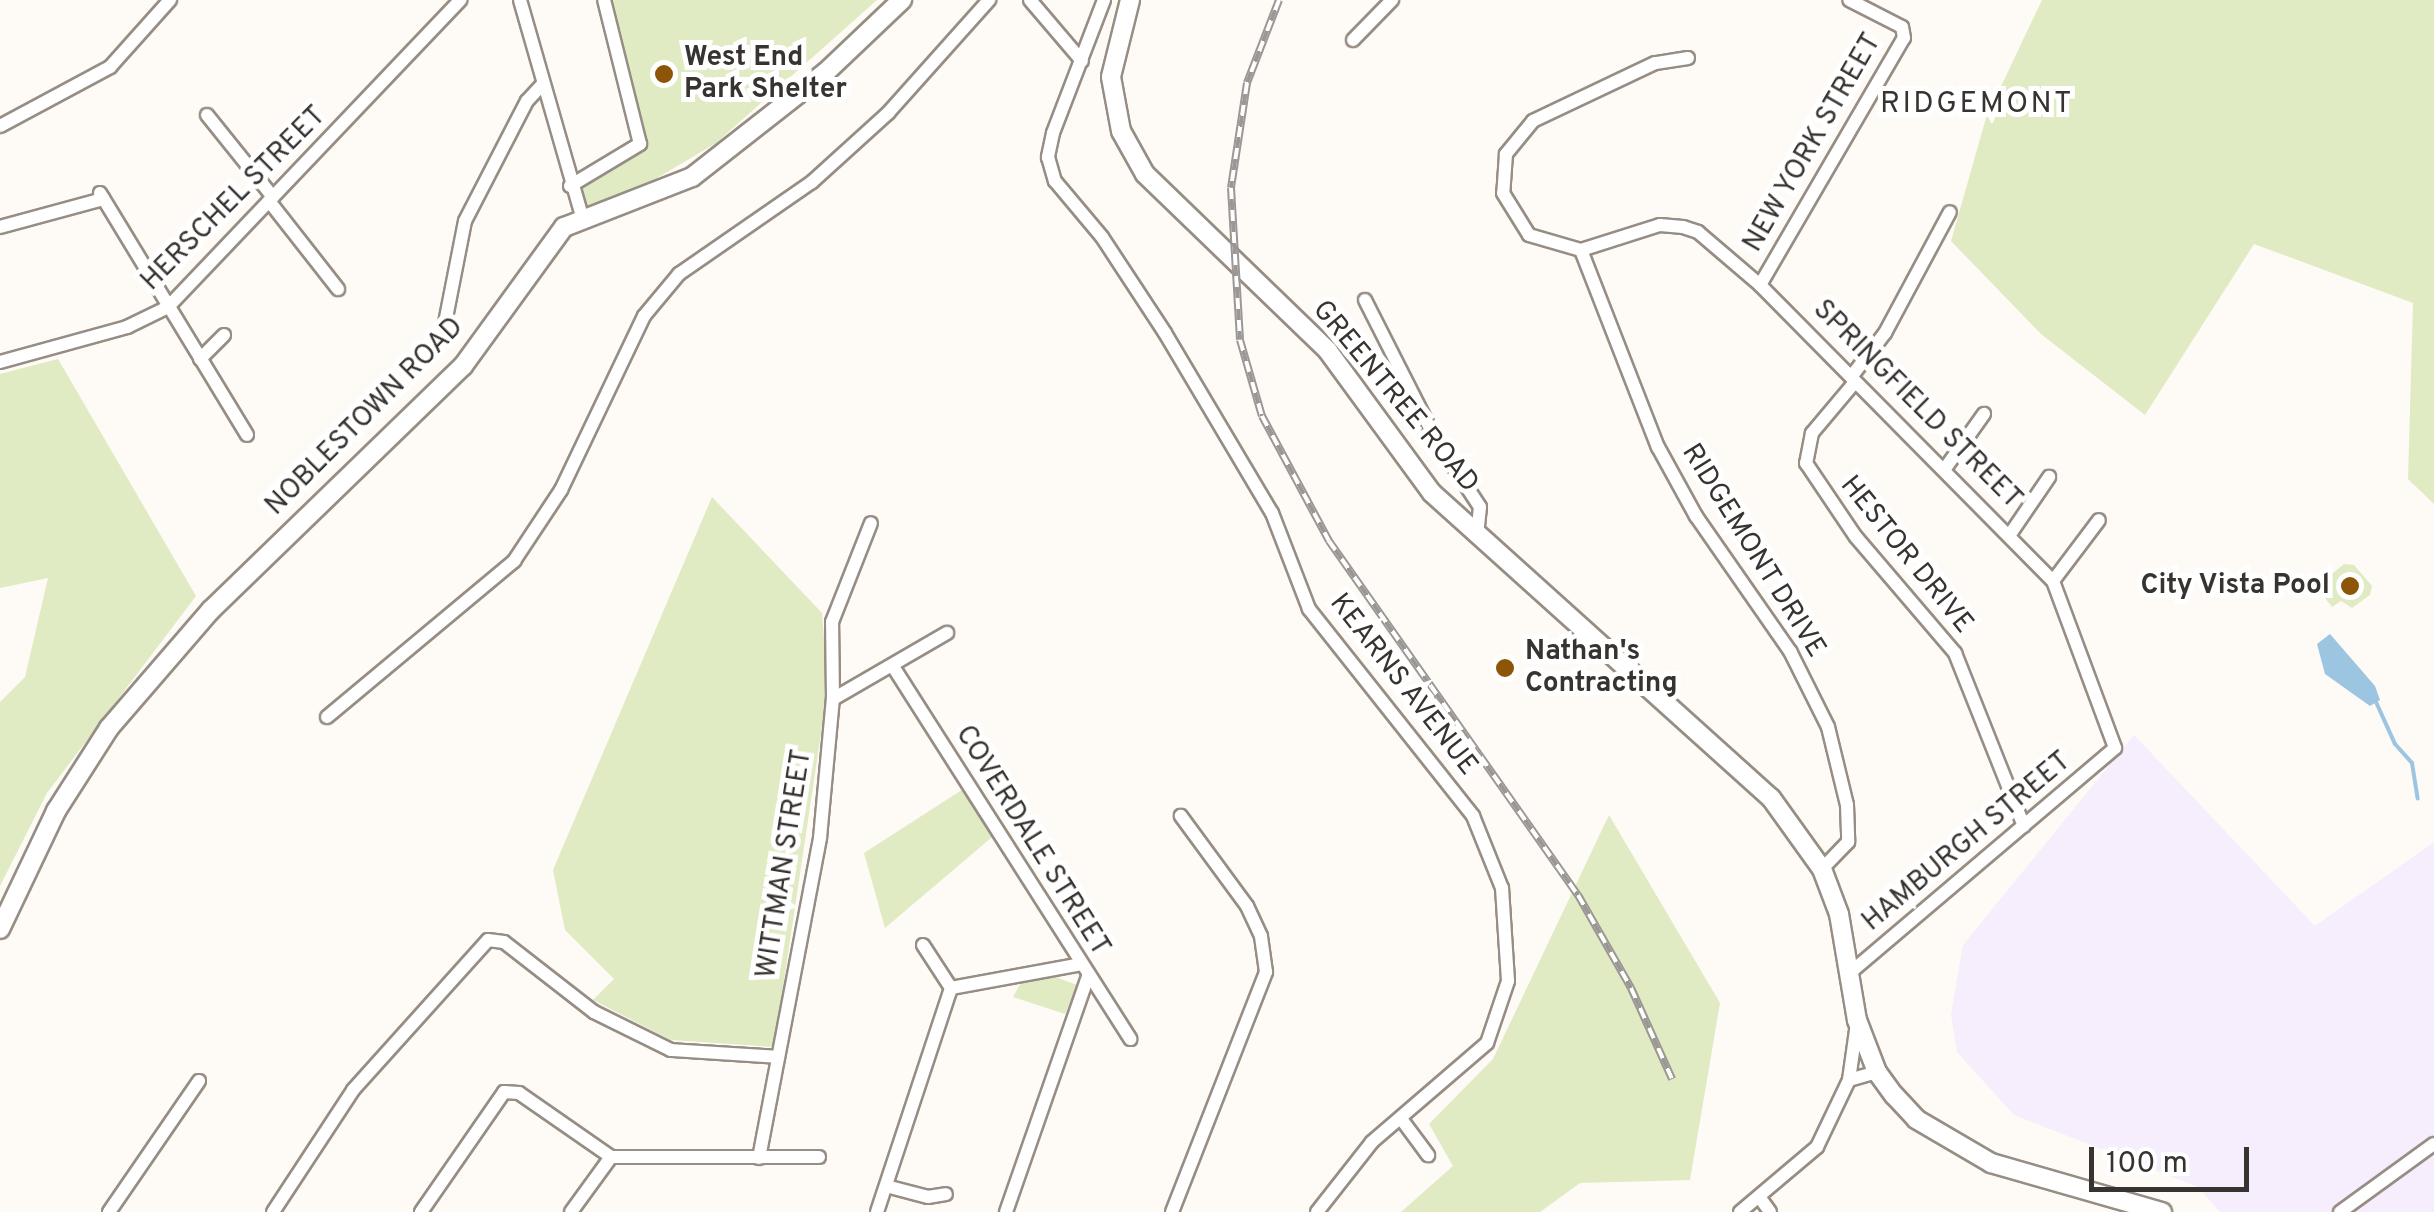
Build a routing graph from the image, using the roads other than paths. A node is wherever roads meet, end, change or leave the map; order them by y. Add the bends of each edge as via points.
1 (170, 0) edge
2 (460, 0) edge
3 (520, 0) edge
4 (604, 0) edge
5 (902, 0) edge
6 (989, 0) edge
7 (1030, 0) edge
8 (1104, 0) edge
9 (1130, 0) edge
10 (1392, 0) edge
11 (1849, 0) edge
12 (1353, 40) dead end
13 (1688, 58) dead end
14 (1082, 62) junction
15 (543, 84) junction
16 (207, 115) dead end
17 (0, 126) edge
18 (570, 186) junction
19 (271, 199) junction
20 (1950, 212) dead end
21 (582, 216) junction
22 (0, 227) edge
23 (1581, 250) junction
24 (1760, 284) junction
25 (338, 290) dead end
26 (1366, 300) dead end
27 (168, 307) junction
28 (444, 328) dead end
29 (224, 335) dead end
30 (200, 359) junction
31 (0, 362) edge
32 (1853, 379) junction
33 (1984, 414) dead end
34 (248, 436) dead end
35 (1944, 470) junction
36 (2049, 477) dead end
37 (2100, 520) dead end
38 (872, 523) dead end
39 (2011, 533) junction
40 (1478, 535) junction
41 (2053, 581) junction
42 (947, 633) dead end
43 (894, 668) junction
44 (833, 699) junction
45 (327, 717) dead end
46 (2116, 748) joint
47 (1181, 816) dead end
48 (2024, 826) junction
49 (1822, 869) junction
50 (0, 929) edge
51 (924, 944) dead end
52 (1085, 970) junction
53 (1850, 974) junction
54 (951, 988) junction
55 (1857, 1020) junction
56 (1130, 1039) dead end
57 (778, 1056) junction
58 (1877, 1072) junction
59 (1849, 1080) junction
60 (199, 1081) dead end
61 (1402, 1120) junction
62 (2434, 1144) edge
63 (1428, 1155) dead end
64 (611, 1157) junction
65 (820, 1157) dead end
66 (759, 1158) junction
67 (886, 1186) junction
68 (946, 1194) dead end
69 (1760, 1198) junction
70 (109, 1212) edge
71 (273, 1212) edge
72 (421, 1212) edge
73 (571, 1212) edge
74 (877, 1212) edge
75 (1006, 1212) edge
76 (1172, 1212) edge
77 (1317, 1212) edge
78 (1740, 1212) edge
79 (1770, 1212) edge
80 (2162, 1212) edge
81 (2340, 1212) edge

1 - 17 street via 110,67
2 - 19 street, HERSCHEL STREET
3 - 15 street
4 - 18 street via 640,144
5 - 21 main road, NOBLESTOWN ROAD via 826,72 692,177 657,196
6 - 45 street via 888,113 812,182 670,284 644,316 561,490 523,550
7 - 14 street
8 - 14 street, KEARNS AVENUE
9 - 40 main road, GREENTREE ROAD via 1111,77 1121,131 1145,174 1328,351 1432,493
10 - 12 street
11 - 24 street, NEW YORK STREET via 1902,27 1904,38
13 - 23 street via 1656,63 1532,121 1506,154 1503,193 1529,235
14 - 61 street, KEARNS AVENUE via 1053,133 1048,157 1055,181 1102,237 1272,514 1309,609 1473,816 1502,888 1508,981 1488,1043
15 - 18 street
15 - 28 street via 527,101 465,221
16 - 19 street
18 - 21 street
19 - 25 street
19 - 27 street, HERSCHEL STREET
20 - 32 street, HESTOR DRIVE
21 - 50 main road, NOBLESTOWN ROAD via 552,242 462,366 210,610 109,728 56,811
22 - 27 street via 102,196
23 - 24 street, SPRINGFIELD STREET via 1660,225 1682,227 1698,232
23 - 49 street, RIDGEMONT DRIVE via 1658,447 1696,516 1790,651 1828,727 1847,804 1848,842
24 - 32 street, SPRINGFIELD STREET
26 - 40 street via 1436,440 1480,506
27 - 30 street
27 - 31 street, HERSCHEL STREET via 128,327
29 - 30 street
30 - 34 street
32 - 35 street, SPRINGFIELD STREET
32 - 48 street, HESTOR DRIVE via 1812,433 1806,463 1856,536 1956,653
33 - 35 street
35 - 39 street, SPRINGFIELD STREET
36 - 39 street
37 - 41 street
38 - 44 street, WITTMAN STREET via 832,622
39 - 41 street, SPRINGFIELD STREET
40 - 49 main road, GREENTREE ROAD via 1771,798
41 - 46 street, SPRINGFIELD STREET
42 - 43 street
43 - 44 street
43 - 52 street, COVERDALE STREET
44 - 57 street, WITTMAN STREET via 820,838
46 - 48 street, HAMBURGH STREET
47 - 76 street via 1247,906 1261,936 1266,972
48 - 53 street, HAMBURGH STREET
49 - 53 main road, GREENTREE ROAD
51 - 54 street
52 - 54 street
52 - 56 street, COVERDALE STREET
52 - 75 street
53 - 55 main road, GREENTREE ROAD
54 - 67 street
55 - 58 main road, GREENTREE ROAD
55 - 59 street
57 - 66 street, WITTMAN STREET
57 - 71 street via 672,1050 594,1012 504,942 488,940 353,1090
58 - 59 street
58 - 80 main road, GREENTREE ROAD via 1916,1120 1954,1145 1991,1163
59 - 69 street via 1817,1147
60 - 70 street
61 - 63 street
61 - 77 street, KEARNS AVENUE via 1372,1142
62 - 81 street
64 - 66 street
64 - 72 street via 519,1092 504,1092
64 - 73 street
65 - 66 street
67 - 68 street via 928,1197
67 - 74 street
69 - 78 street
69 - 79 street

